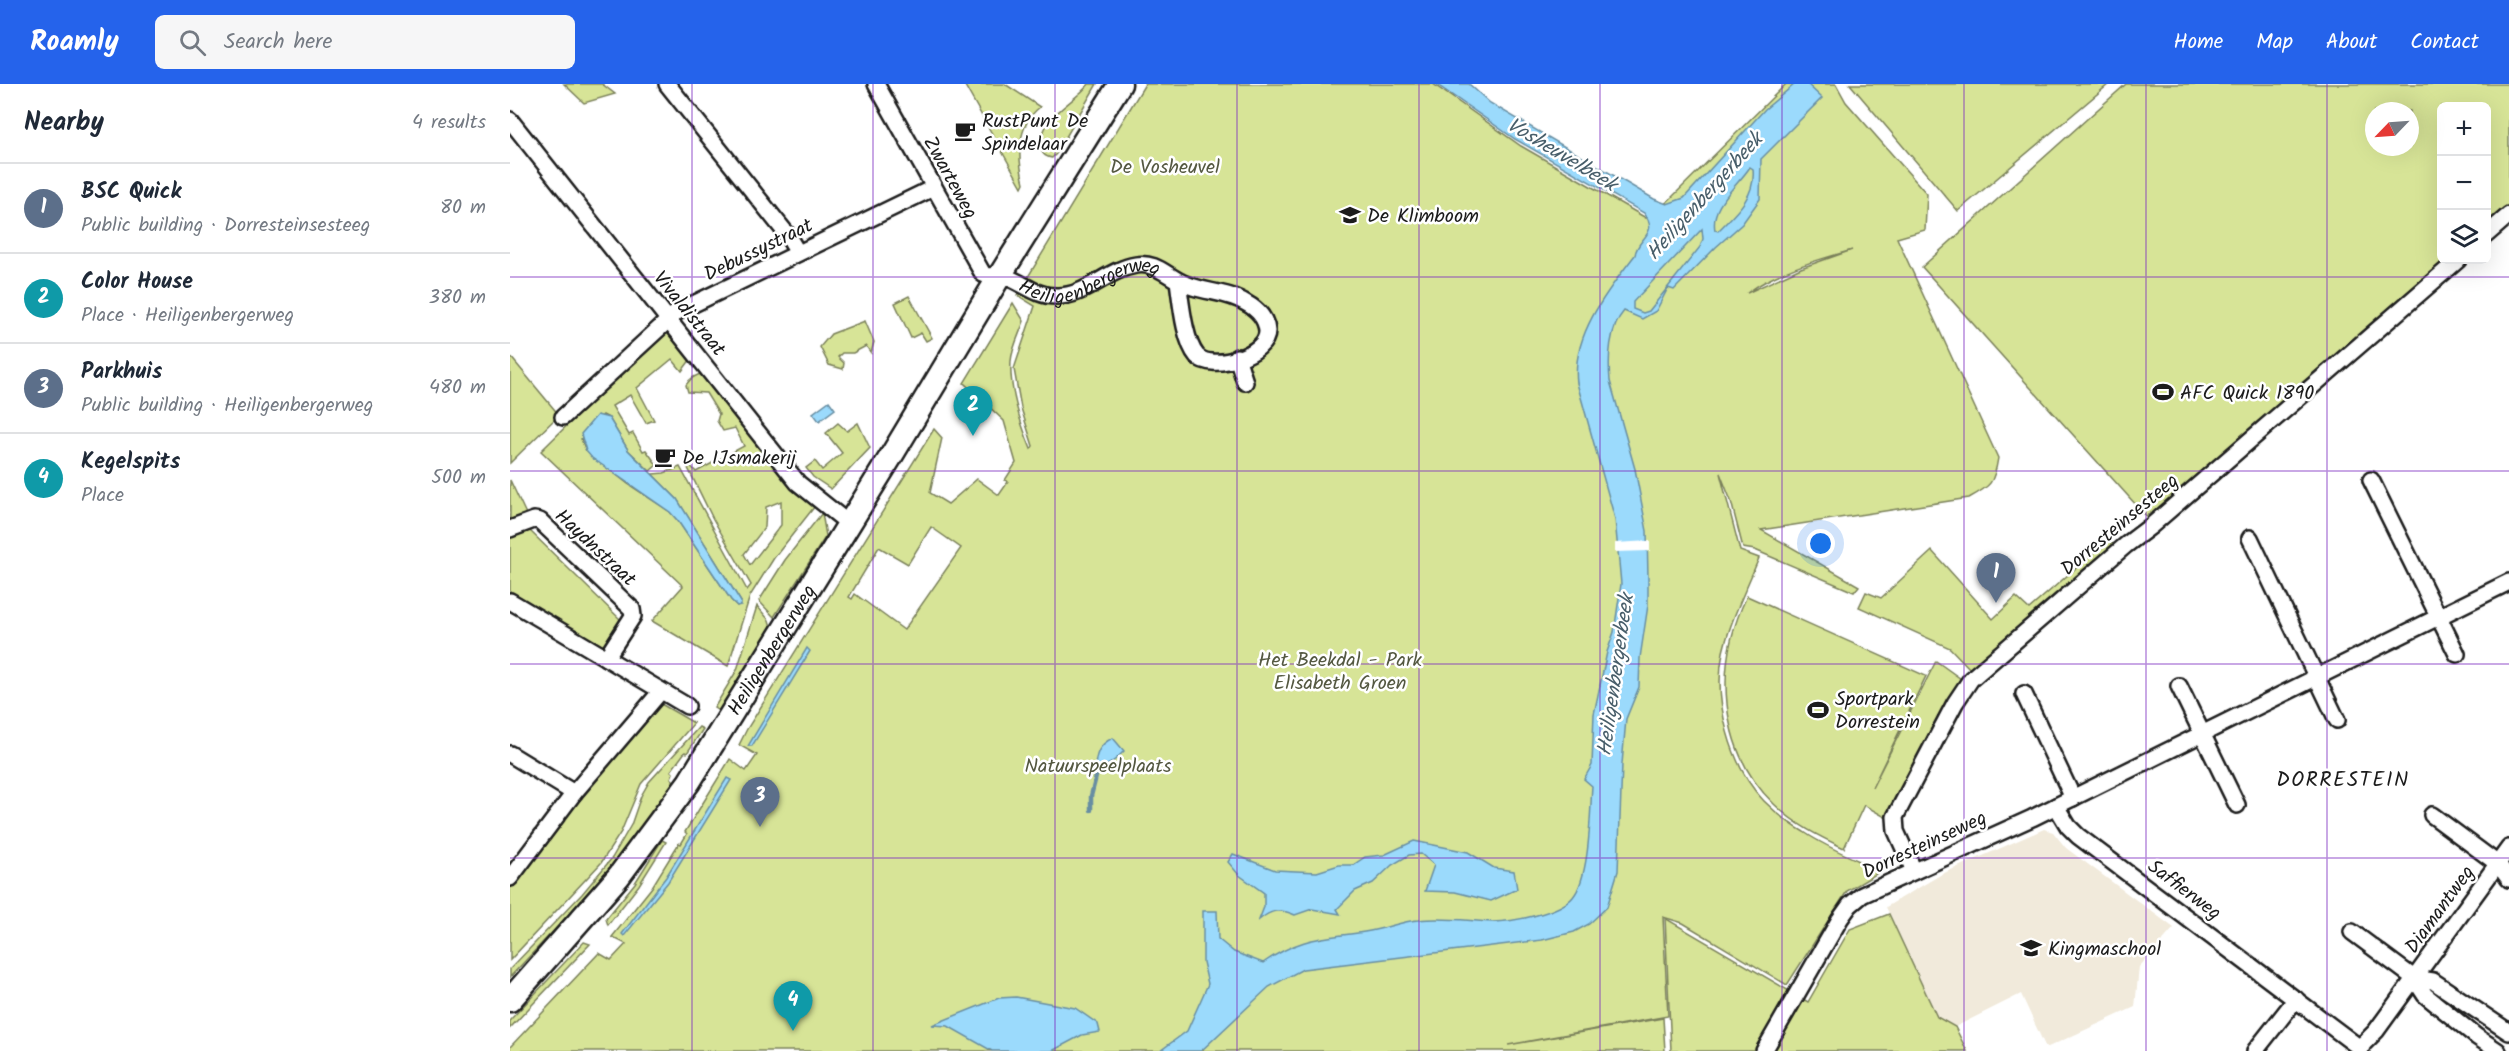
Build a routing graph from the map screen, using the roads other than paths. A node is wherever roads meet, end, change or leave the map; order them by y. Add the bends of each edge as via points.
1 (667, 84) edge
2 (876, 84) edge
3 (1120, 84) edge
4 (510, 120) edge
5 (933, 188) junction
6 (2509, 215) edge
7 (2491, 231) edge
8 (798, 253) junction
9 (2453, 264) edge
10 (999, 277) junction
11 (1178, 281) junction
12 (668, 320) junction
13 (1237, 357) junction
14 (1245, 382) dead end
15 (563, 417) dead end
16 (2371, 480) dead end
17 (848, 523) junction
18 (510, 529) edge
19 (2250, 538) dead end
20 (2509, 582) edge
21 (510, 602) edge
22 (2438, 616) junction
23 (2457, 654) dead end
24 (606, 658) junction
25 (2316, 676) junction
26 (2178, 686) dead end
27 (661, 691) junction
28 (2024, 694) dead end
29 (687, 706) dead end
30 (2337, 720) dead end
31 (2202, 733) junction
32 (510, 754) edge
33 (574, 793) junction
34 (2073, 798) junction
35 (2237, 805) dead end
36 (2056, 806) junction
37 (2432, 815) dead end
38 (2509, 848) edge
39 (2503, 864) edge
40 (1914, 871) junction
41 (510, 878) edge
42 (2509, 879) edge
43 (2352, 932) dead end
44 (2414, 978) junction
45 (2296, 999) junction
46 (510, 1000) edge
47 (2509, 1032) edge
48 (2360, 1049) edge
49 (1764, 1051) edge
50 (2255, 1051) edge
51 (2498, 1051) edge

1 - 8 street
2 - 5 street, Zwarteweg
3 - 10 main road, Heiligenbergerweg
4 - 12 street, Vivaldistraat
5 - 8 street, Debussystraat
5 - 10 street, Zwarteweg via 977,267 985,276
6 - 7 street
8 - 12 street, Debussystraat
9 - 40 street, Dorresteinsesteeg via 1971,679 1894,820
10 - 11 street, Heiligenbergerweg via 1040,295 1058,296 1080,291 1119,270 1139,265 1157,267
10 - 17 main road, Heiligenbergerweg
11 - 13 street, Heiligenbergerweg via 1183,315 1196,354 1209,363
11 - 13 street, Heiligenbergerweg via 1243,301 1262,315 1267,329 1264,343 1254,352
12 - 15 street, Debussystraat
12 - 17 street, Vivaldistraat via 798,483
13 - 14 street
16 - 22 street
17 - 46 main road, Heiligenbergerweg via 680,796 613,884
18 - 24 street, Haydnstraat via 540,521 632,609 627,629
19 - 25 street
20 - 22 street, Dorresteinseweg
21 - 24 street
22 - 23 street
22 - 25 street, Dorresteinseweg
24 - 27 street
25 - 30 street
25 - 31 street, Dorresteinseweg
26 - 31 street
27 - 29 street
27 - 33 street
28 - 34 street
31 - 34 street, Dorresteinseweg
31 - 35 street
32 - 33 street
33 - 41 street
34 - 36 street, Dorresteinseweg
36 - 40 street, Dorresteinseweg
36 - 45 street, Saffierweg via 2078,836
37 - 39 street, Diamantweg
38 - 39 street, Diamantweg
39 - 42 street, Diamantweg
39 - 44 street, Diamantweg
40 - 49 street, Dorresteinseweg via 1863,895 1847,909
43 - 44 street, Diamantweg
44 - 47 street, Diamantweg via 2433,981
44 - 48 street, Diamantweg
44 - 51 street, Diamantweg via 2425,995
45 - 48 street, Saffierweg
45 - 50 street

